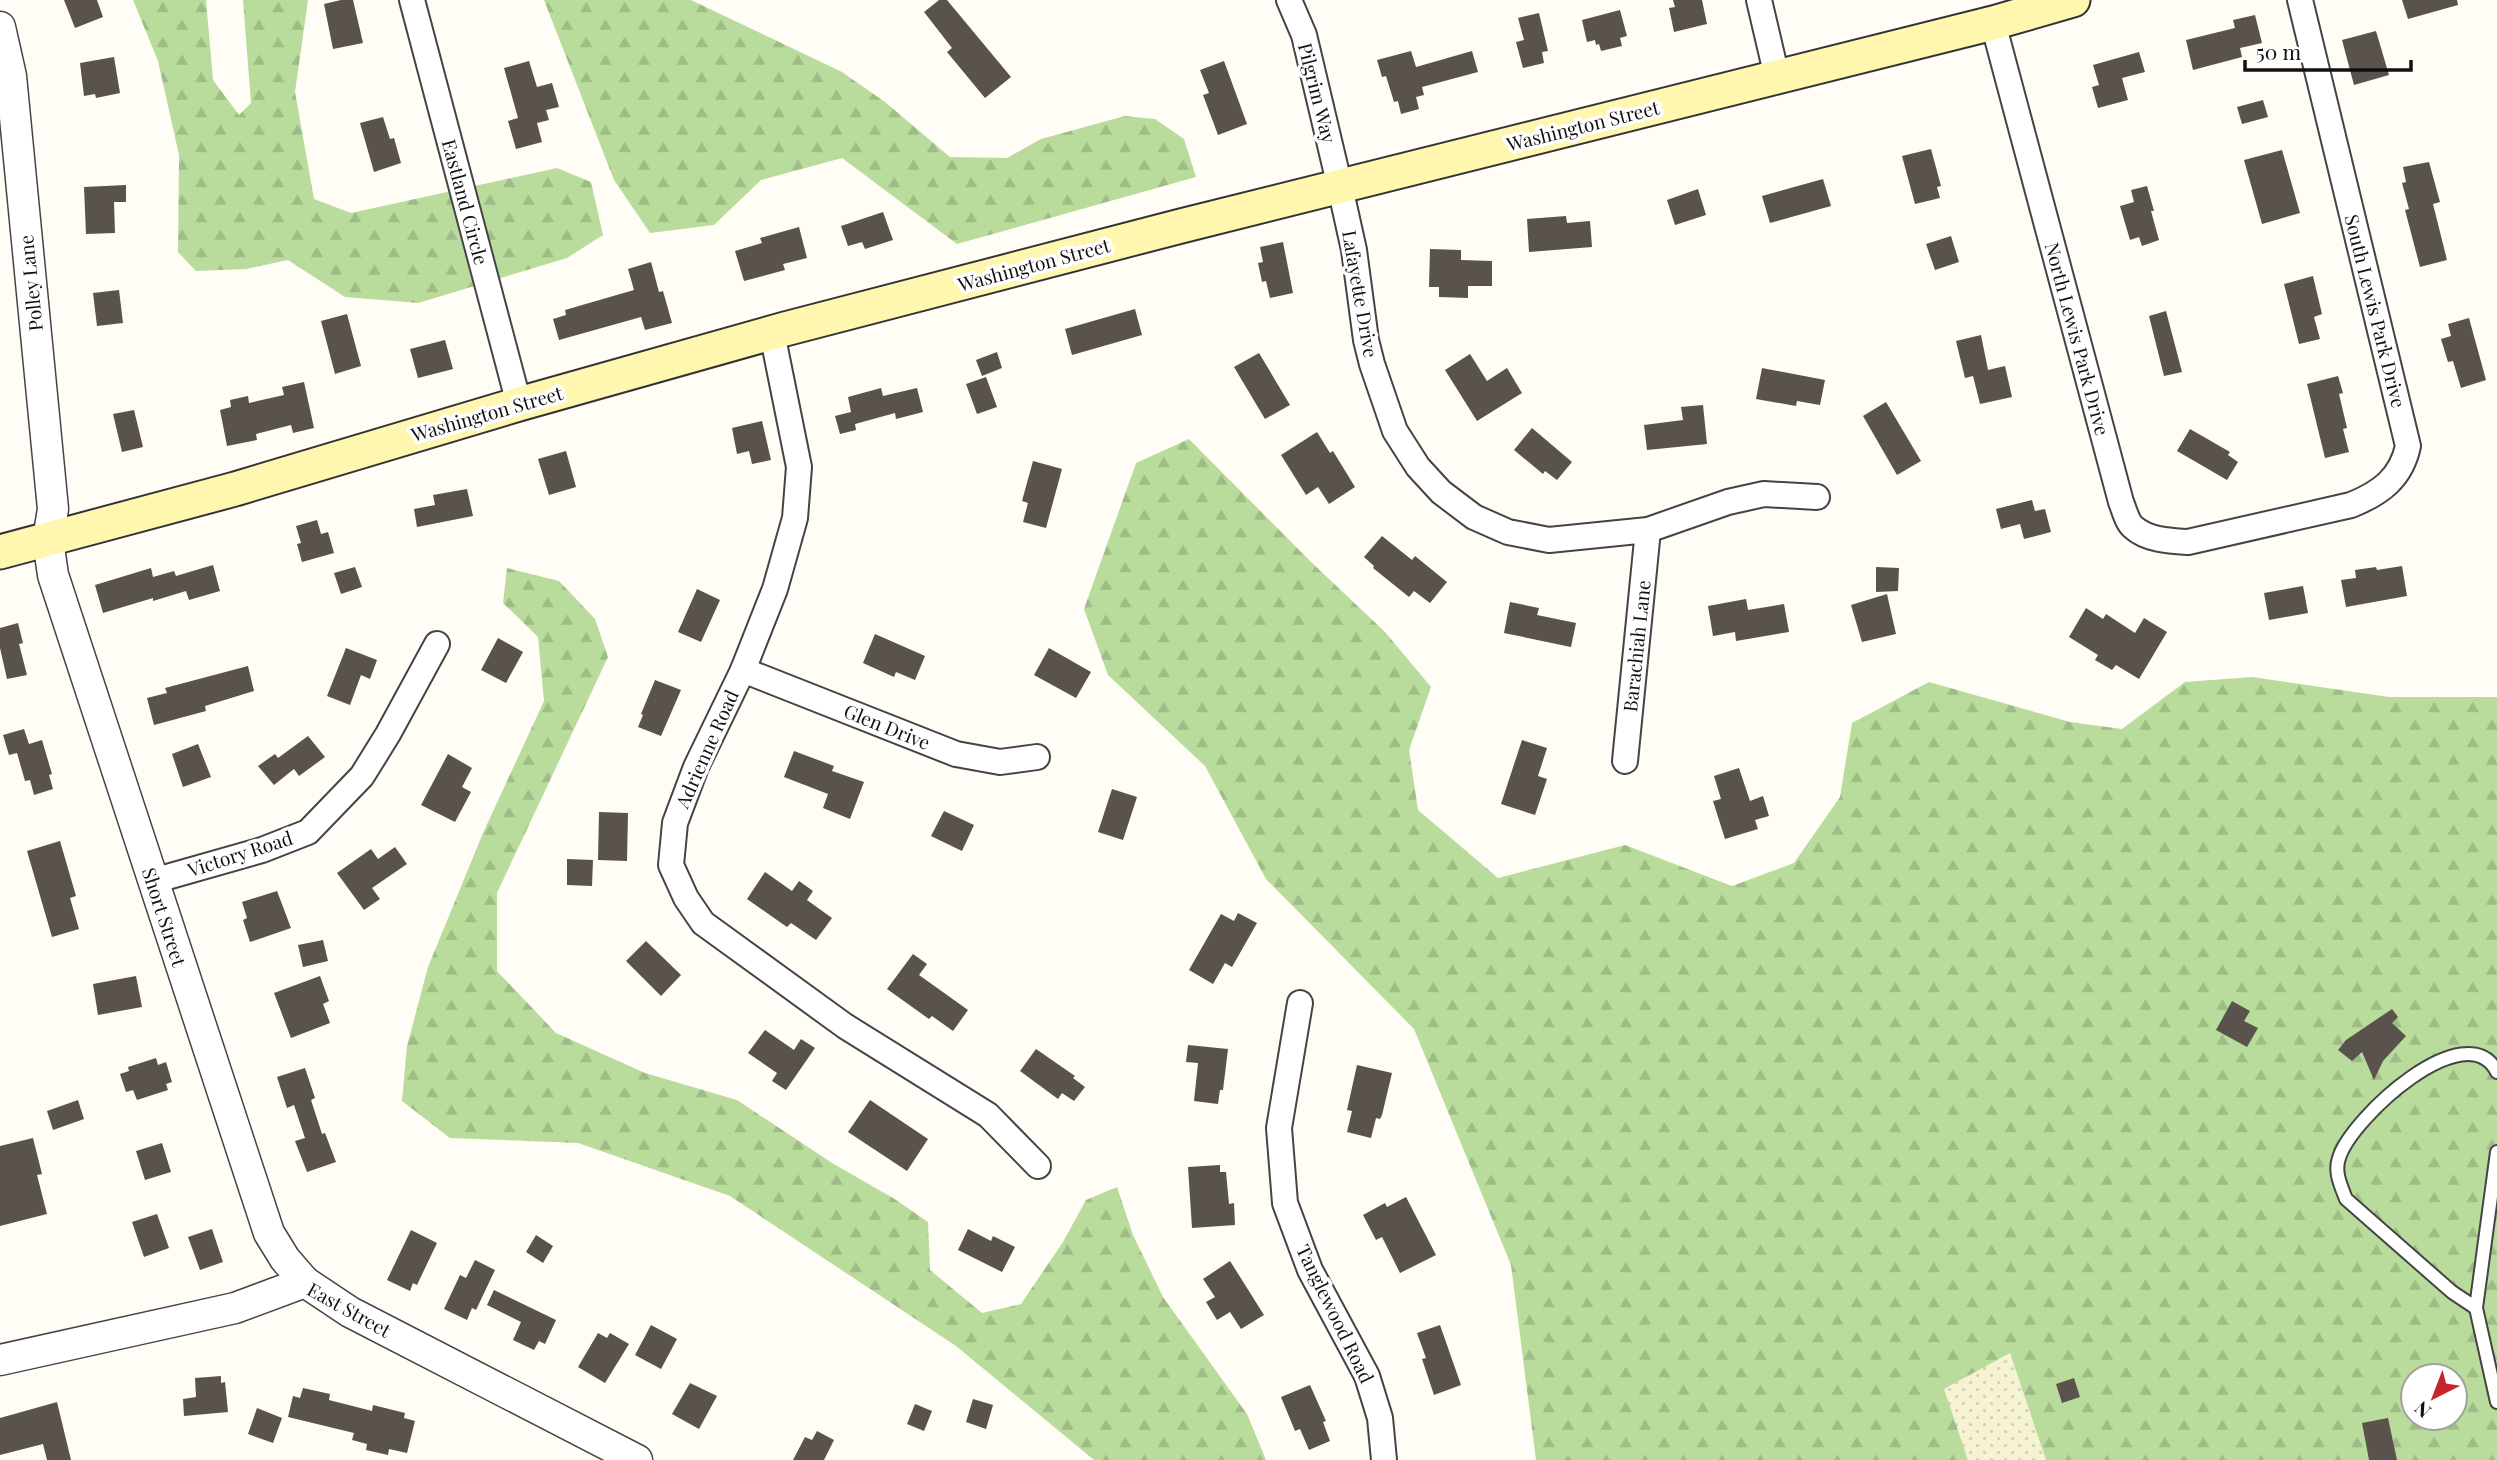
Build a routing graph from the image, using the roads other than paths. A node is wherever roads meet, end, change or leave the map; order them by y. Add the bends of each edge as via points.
1 (412, 0) edge
2 (1289, 0) edge
3 (1759, 0) edge
4 (2073, 0) edge
5 (2300, 0) edge
6 (2010, 12) edge
7 (0, 27) edge
8 (1777, 77) junction
9 (1340, 187) junction
10 (772, 333) junction
11 (519, 404) junction
12 (1817, 497) dead end
13 (2258, 526) joint
14 (1648, 530) junction
15 (48, 540) junction
16 (0, 552) edge
17 (437, 643) dead end
18 (743, 670) junction
19 (1037, 757) dead end
20 (1625, 761) dead end
21 (153, 881) junction
22 (1300, 1003) dead end
23 (2497, 1072) edge
24 (2497, 1152) edge
25 (1038, 1166) dead end
26 (305, 1282) junction
27 (2476, 1308) junction
28 (0, 1360) edge
29 (2497, 1402) edge
30 (637, 1460) edge
31 (1384, 1460) edge

1 - 11 street, Eastland Circle
2 - 9 street, Pilgrim Way via 1304,35
3 - 8 street
4 - 6 main road, Washington Street
5 - 13 street, South Lewis Park Drive via 2408,446 2404,463 2389,484 2363,500
6 - 8 main road, Washington Street
6 - 13 street, North Lewis Park Drive via 2121,502 2132,526 2164,540 2188,542
7 - 15 street, Polley Lane via 11,76 53,509
8 - 9 main road, Washington Street
9 - 10 main road, Washington Street
9 - 14 street, Lafayette Drive via 1366,340 1381,393 1395,431 1441,492 1474,517 1528,536 1560,539
10 - 11 main road, Washington Street
10 - 18 street, Adrienne Road via 799,467 795,518 775,589
11 - 15 main road, Washington Street
12 - 14 street, Lafayette Drive via 1764,494
14 - 20 street, Barachiah Lane
15 - 16 main road, Washington Street
15 - 21 street, Short Street via 53,575
17 - 21 street, Victory Road via 362,776 308,832
18 - 19 street, Glen Drive via 956,754 1000,762
18 - 25 street, Adrienne Road via 696,767 675,823 671,864 686,898 704,923 845,1026 988,1115
21 - 26 street, Short Street via 269,1233
22 - 31 street, Tanglewood Road via 1279,1128 1285,1203 1310,1270 1367,1376 1380,1419
23 - 27 lane via 2492,1062 2477,1054 2446,1057 2389,1093 2358,1126 2339,1158 2338,1180 2346,1199
24 - 27 lane
26 - 28 street, East Street via 235,1308
26 - 30 street, East Street via 350,1312
27 - 29 lane

